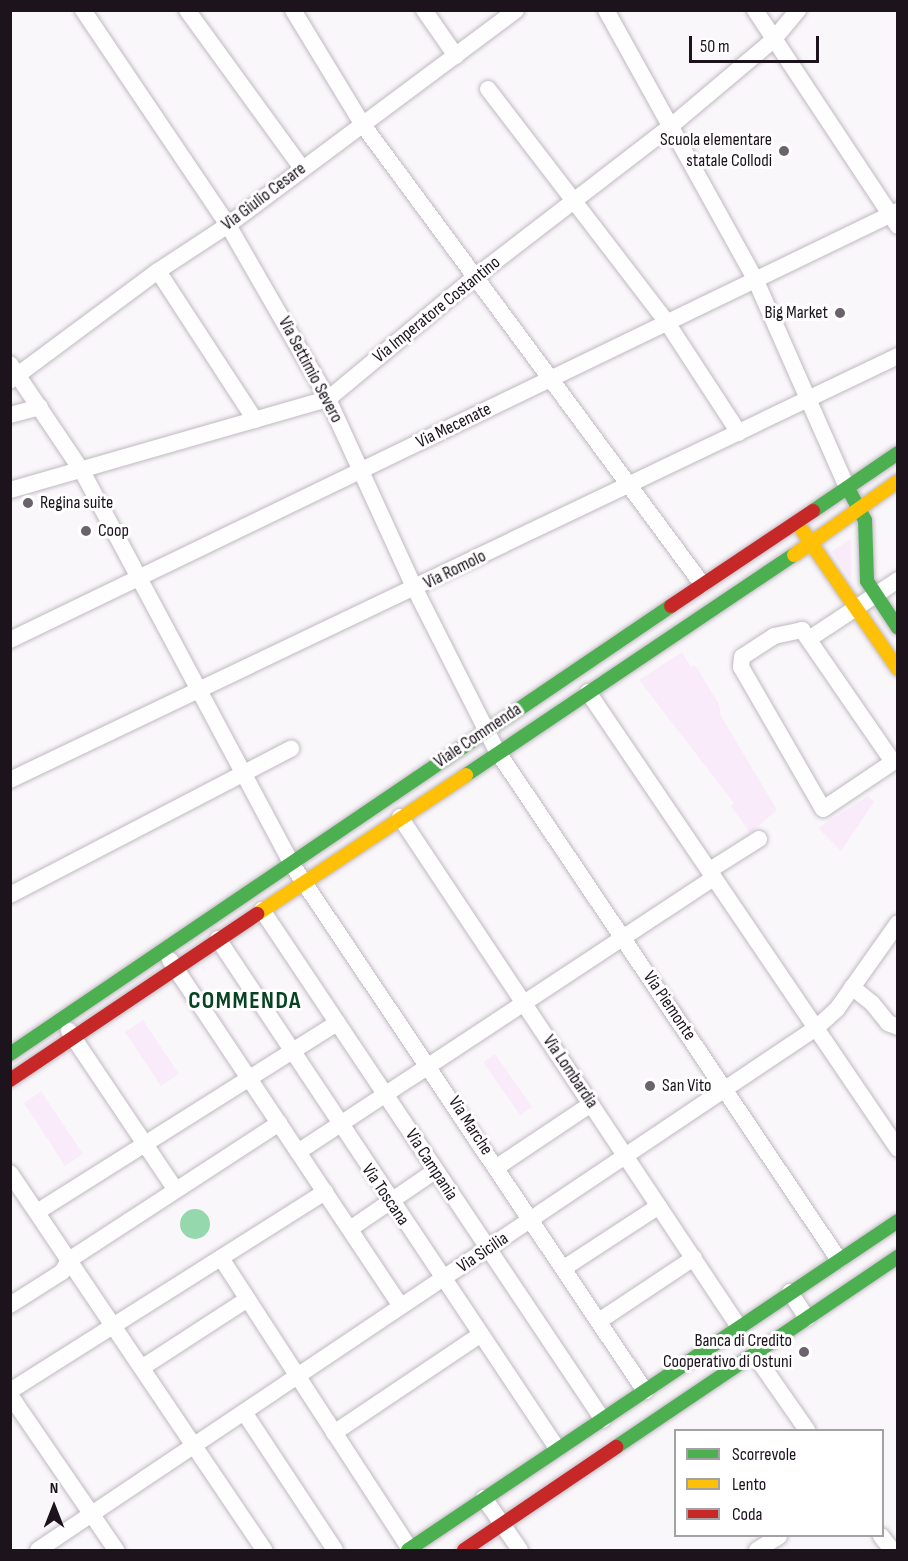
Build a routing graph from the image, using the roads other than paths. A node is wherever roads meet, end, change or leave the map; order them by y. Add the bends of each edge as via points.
1 (83, 10) edge
2 (187, 10) edge
3 (293, 10) edge
4 (424, 10) edge
5 (516, 10) edge
6 (606, 10) edge
7 (755, 10) edge
8 (798, 10) edge
9 (773, 40) junction
10 (456, 56) junction
11 (488, 89) dead end
12 (363, 125) junction
13 (671, 126) junction
14 (302, 168) junction
15 (573, 200) junction
16 (895, 218) edge
17 (228, 225) junction
18 (158, 271) junction
19 (475, 277) junction
20 (756, 281) junction
21 (668, 324) junction
22 (897, 356) edge
23 (13, 373) edge
24 (550, 380) junction
25 (328, 399) junction
26 (808, 400) junction
27 (40, 407) junction
28 (10, 415) edge
29 (255, 420) junction
30 (739, 433) junction
31 (897, 453) edge
32 (82, 471) junction
33 (360, 471) junction
34 (897, 481) edge
35 (629, 485) junction
36 (847, 487) junction
37 (10, 490) edge
38 (858, 508) junction
39 (796, 521) junction
40 (811, 543) junction
41 (137, 578) junction
42 (897, 580) edge
43 (702, 584) junction
44 (415, 589) junction
45 (875, 594) junction
46 (855, 610) junction
47 (897, 628) edge
48 (809, 639) junction
49 (10, 640) edge
50 (897, 669) edge
51 (199, 691) junction
52 (588, 692) junction
53 (488, 730) junction
54 (291, 749) dead end
55 (497, 751) junction
56 (895, 761) edge
57 (243, 773) junction
58 (10, 780) edge
59 (400, 817) junction
60 (759, 838) dead end
61 (291, 863) junction
62 (712, 874) junction
63 (304, 881) junction
64 (10, 896) edge
65 (262, 910) junction
66 (897, 923) edge
67 (218, 939) junction
68 (623, 939) junction
69 (164, 951) junction
70 (175, 968) junction
71 (852, 987) junction
72 (524, 1003) junction
73 (61, 1020) junction
74 (337, 1023) junction
75 (897, 1027) edge
76 (816, 1028) junction
77 (74, 1038) junction
78 (292, 1053) junction
79 (10, 1054) edge
80 (430, 1065) junction
81 (10, 1080) edge
82 (250, 1080) junction
83 (723, 1088) junction
84 (386, 1096) junction
85 (591, 1104) junction
86 (279, 1123) junction
87 (339, 1126) junction
88 (145, 1144) junction
89 (897, 1149) edge
90 (298, 1152) junction
91 (624, 1154) junction
92 (497, 1167) junction
93 (435, 1171) junction
94 (10, 1173) edge
95 (175, 1190) junction
96 (325, 1192) junction
97 (391, 1203) junction
98 (659, 1206) junction
99 (37, 1212) junction
100 (531, 1219) junction
101 (897, 1221) edge
102 (350, 1229) junction
103 (487, 1250) junction
104 (897, 1257) edge
105 (221, 1258) junction
106 (694, 1258) junction
107 (69, 1260) junction
108 (840, 1260) junction
109 (564, 1268) junction
110 (442, 1280) junction
111 (790, 1292) junction
112 (246, 1300) junction
113 (10, 1305) edge
114 (401, 1306) junction
115 (807, 1318) junction
116 (599, 1321) junction
117 (116, 1326) junction
118 (739, 1327) junction
119 (480, 1335) junction
120 (754, 1354) junction
121 (143, 1367) junction
122 (296, 1377) junction
123 (645, 1391) junction
124 (10, 1393) edge
125 (244, 1412) junction
126 (603, 1420) junction
127 (806, 1429) edge
128 (334, 1432) junction
129 (194, 1446) junction
130 (557, 1448) junction
131 (484, 1498) junction
132 (91, 1514) junction
133 (502, 1524) junction
134 (778, 1537) edge
135 (882, 1537) edge
136 (409, 1550) edge
137 (38, 1551) edge
138 (116, 1551) edge
139 (264, 1551) edge
140 (335, 1551) edge
141 (464, 1551) edge
142 (520, 1551) edge
143 (757, 1551) edge
144 (892, 1551) edge

1 - 17 street, Via Settimio Severo
2 - 14 street
3 - 12 street
4 - 10 street
5 - 10 street, Via Giulio Cesare
6 - 13 street
7 - 9 street
8 - 9 street, Via Imperatore Costantino
9 - 13 street, Via Imperatore Costantino
9 - 16 street
10 - 12 street, Via Giulio Cesare
11 - 15 street
12 - 14 street, Via Giulio Cesare
12 - 19 street
13 - 15 street, Via Imperatore Costantino
13 - 20 street
14 - 17 street, Via Giulio Cesare
15 - 19 street, Via Imperatore Costantino
15 - 21 street
16 - 20 street, Via Mecenate
17 - 18 street, Via Giulio Cesare
17 - 25 street, Via Settimio Severo
18 - 23 street, Via Giulio Cesare
18 - 29 street
19 - 24 street
19 - 25 street, Via Imperatore Costantino
20 - 21 street, Via Mecenate
20 - 26 street
21 - 24 street, Via Mecenate
21 - 30 street
22 - 26 street, Via Romolo
23 - 27 street, Via Marche
24 - 33 street, Via Mecenate
24 - 35 street
25 - 29 street, Via Imperatore Costantino
25 - 33 street, Via Settimio Severo
26 - 30 street, Via Romolo
26 - 36 street
27 - 28 street
27 - 32 street, Via Marche
29 - 32 street, Via Imperatore Costantino
30 - 35 street, Via Romolo
31 - 36 street, Viale Commenda
32 - 37 street, Via Imperatore Costantino
32 - 41 street, Via Marche
33 - 41 street, Via Mecenate
33 - 44 street, Via Settimio Severo
34 - 38 street, Viale Commenda
35 - 43 street
35 - 44 street, Via Romolo
36 - 38 street
36 - 39 street, Viale Commenda
38 - 40 street, Viale Commenda
38 - 45 street via 865,520 867,581
39 - 40 street
39 - 43 street, Viale Commenda
40 - 46 street
40 - 52 street, Viale Commenda
41 - 49 street, Via Mecenate
41 - 51 street, Via Marche
42 - 45 street
43 - 53 street, Viale Commenda
44 - 51 street, Via Romolo
44 - 53 street, Via Settimio Severo
45 - 46 street
45 - 47 street
46 - 48 street
46 - 50 street
48 - 56 street
48 - 56 street via 802,630 774,636 742,657 741,667 823,809
51 - 57 street, Via Marche
51 - 58 street, Via Romolo
52 - 55 street, Viale Commenda
52 - 62 street
53 - 55 street, Via Settimio Severo
53 - 61 street, Viale Commenda
54 - 57 street
55 - 59 street, Viale Commenda
55 - 68 street, Via Piemonte
57 - 61 street, Via Marche
57 - 64 street
59 - 63 street, Viale Commenda
59 - 72 street, Via Lombardia
60 - 62 street
61 - 63 street, Via Marche
61 - 69 street, Viale Commenda
62 - 68 street
62 - 76 street
63 - 65 street, Viale Commenda
63 - 80 street, Via Marche
65 - 67 street, Viale Commenda
65 - 74 street, Via Campania
66 - 71 street, Via Sicilia
67 - 70 street, Viale Commenda
67 - 78 street, Via Toscana
68 - 72 street
68 - 83 street, Via Piemonte
69 - 70 street
69 - 73 street, Viale Commenda
70 - 77 street, Viale Commenda
70 - 82 street
71 - 75 street
71 - 76 street, Via Sicilia via 837,1009
72 - 80 street
72 - 85 street, Via Lombardia
73 - 77 street
73 - 79 street, Viale Commenda
74 - 78 street
74 - 84 street, Via Campania
76 - 83 street, Via Sicilia
76 - 89 street
77 - 81 street, Viale Commenda
77 - 88 street
78 - 82 street
78 - 87 street, Via Toscana
80 - 84 street
80 - 92 street, Via Marche
82 - 86 street
82 - 88 street
83 - 91 street, Via Sicilia
83 - 108 street, Via Piemonte
84 - 87 street
84 - 93 street, Via Campania
85 - 91 street, Via Lombardia
85 - 92 street
86 - 90 street
86 - 95 street
87 - 90 street
87 - 97 street, Via Toscana
88 - 95 street
88 - 99 street
90 - 96 street
91 - 98 street, Via Lombardia
91 - 100 street, Via Sicilia
92 - 100 street, Via Marche
93 - 97 street
93 - 103 street, Via Campania
94 - 99 street
95 - 107 street
96 - 102 street
96 - 105 street
97 - 102 street
97 - 110 street, Via Toscana
98 - 106 street, Via Lombardia
98 - 109 street
99 - 107 street
100 - 103 street, Via Sicilia
100 - 109 street, Via Marche
101 - 108 street
102 - 114 street
103 - 110 street, Via Sicilia
103 - 126 street, Via Campania
104 - 115 street
105 - 112 street
105 - 117 street
106 - 116 street
106 - 118 street, Via Lombardia
107 - 113 street via 62,1272
107 - 117 street
108 - 111 street
109 - 116 street, Via Marche
110 - 114 street, Via Sicilia
110 - 119 street, Via Toscana
111 - 115 street
111 - 118 street
112 - 121 street
112 - 122 street
114 - 122 street, Via Sicilia
115 - 120 street
116 - 123 street, Via Marche
117 - 121 street
117 - 124 street
118 - 123 street
119 - 128 street
119 - 130 street, Via Toscana
120 - 127 street
120 - 133 street
121 - 129 street
122 - 125 street, Via Sicilia
122 - 128 street
123 - 126 street
124 - 132 street
125 - 129 street, Via Sicilia
125 - 140 street
126 - 130 street
128 - 136 street
129 - 132 street, Via Sicilia
129 - 139 street
130 - 131 street
131 - 133 street
131 - 136 street
132 - 137 street, Via Sicilia
132 - 138 street
133 - 141 street
133 - 142 street
134 - 143 street
135 - 144 street

